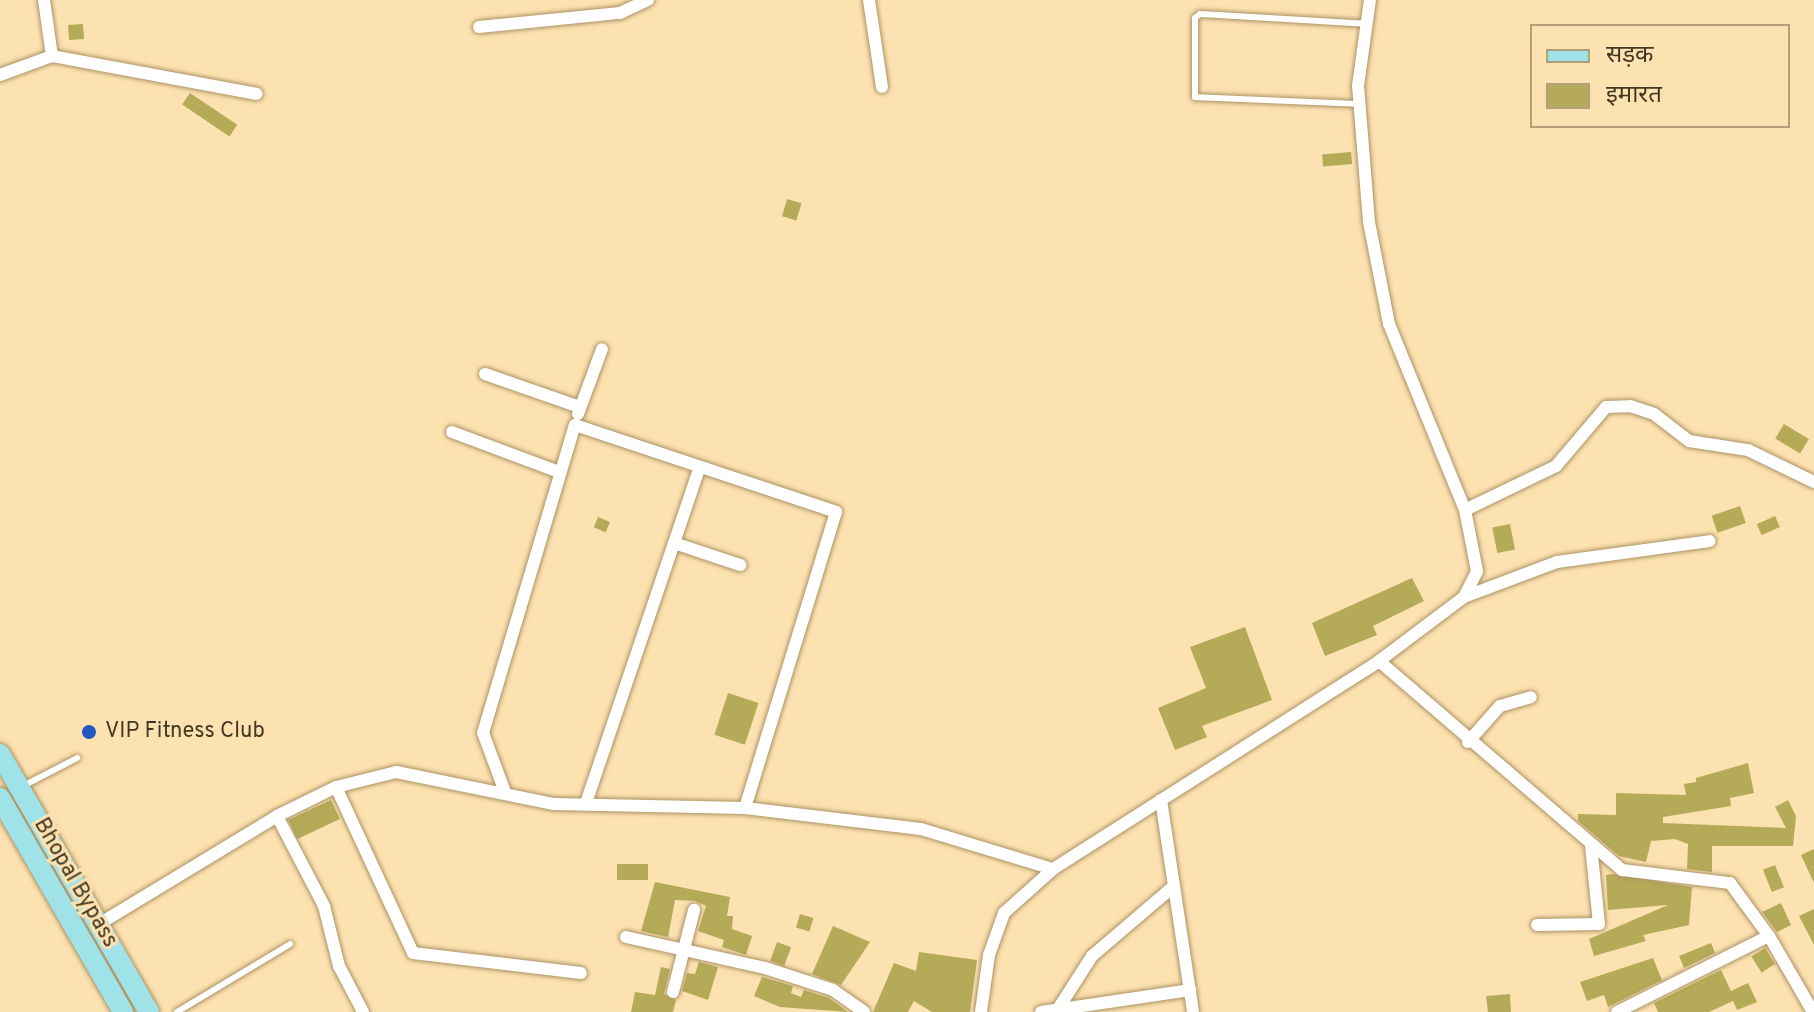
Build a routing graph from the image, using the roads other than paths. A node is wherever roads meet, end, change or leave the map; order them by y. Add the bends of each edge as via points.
1 (44, 0) edge
2 (648, 0) edge
3 (869, 0) edge
4 (1370, 0) edge
5 (1367, 24) junction
6 (479, 27) dead end
7 (52, 56) junction
8 (0, 75) edge
9 (882, 87) dead end
10 (257, 94) dead end
11 (1360, 104) junction
12 (602, 349) dead end
13 (485, 374) dead end
14 (580, 407) junction
15 (575, 425) junction
16 (452, 432) dead end
17 (699, 470) junction
18 (559, 472) junction
19 (1814, 482) edge
20 (1465, 510) junction
21 (1710, 541) dead end
22 (674, 543) junction
23 (740, 565) dead end
24 (1464, 597) junction
25 (1379, 661) junction
26 (1531, 697) dead end
27 (1468, 742) junction
28 (0, 754) edge
29 (77, 758) dead end
30 (336, 787) junction
31 (20, 788) junction
32 (505, 792) junction
33 (0, 798) edge
34 (1161, 800) junction
35 (586, 803) junction
36 (745, 808) junction
37 (277, 816) junction
38 (10, 830) edge
39 (1591, 845) junction
40 (1053, 869) junction
41 (1174, 886) junction
42 (694, 910) dead end
43 (99, 924) junction
44 (1537, 925) dead end
45 (1769, 936) junction
46 (626, 937) dead end
47 (290, 944) dead end
48 (686, 950) junction
49 (581, 973) dead end
50 (1190, 990) junction
51 (673, 992) dead end
52 (1058, 1009) junction
53 (123, 1012) edge
54 (149, 1012) edge
55 (177, 1012) edge
56 (363, 1012) edge
57 (864, 1012) edge
58 (981, 1012) edge
59 (1043, 1012) edge
60 (1193, 1012) edge
61 (1617, 1012) edge
62 (1813, 1012) edge

1 - 7 street
2 - 6 street via 620,13
3 - 9 street
4 - 5 street
5 - 11 street
5 - 11 lane via 1200,14 1195,18 1195,97
7 - 8 street
7 - 10 street
11 - 20 street via 1369,222 1389,324
12 - 14 street
13 - 14 street
14 - 15 street
15 - 17 street
15 - 18 street
16 - 18 street
17 - 22 street
17 - 36 street via 836,512
18 - 32 street via 483,733
19 - 20 street via 1748,450 1689,441 1654,414 1630,406 1606,407 1556,466
20 - 24 street via 1477,571
21 - 24 street via 1557,562
22 - 23 street
22 - 35 street
24 - 25 street
25 - 27 street
25 - 34 street
26 - 27 street via 1500,706
27 - 39 street
28 - 31 main road, Bhopal Bypass
29 - 31 lane
30 - 32 street via 396,772
30 - 37 street
30 - 49 street via 413,953
31 - 43 main road, Bhopal Bypass
32 - 35 street via 553,804
33 - 38 main road, Bhopal Bypass
34 - 40 street
34 - 41 street
35 - 36 street
36 - 40 street via 921,829
37 - 43 street
37 - 56 street via 324,906 339,966
38 - 53 main road, Bhopal Bypass
39 - 44 street via 1599,924
39 - 45 street via 1622,870 1730,883
40 - 58 street via 1004,913 989,955
41 - 50 street
41 - 52 street via 1092,956
42 - 48 street
43 - 54 main road, Bhopal Bypass
45 - 61 street
45 - 62 street
46 - 48 street
47 - 55 lane
48 - 51 street
48 - 57 street via 833,990
50 - 52 street
50 - 60 street
52 - 59 street

